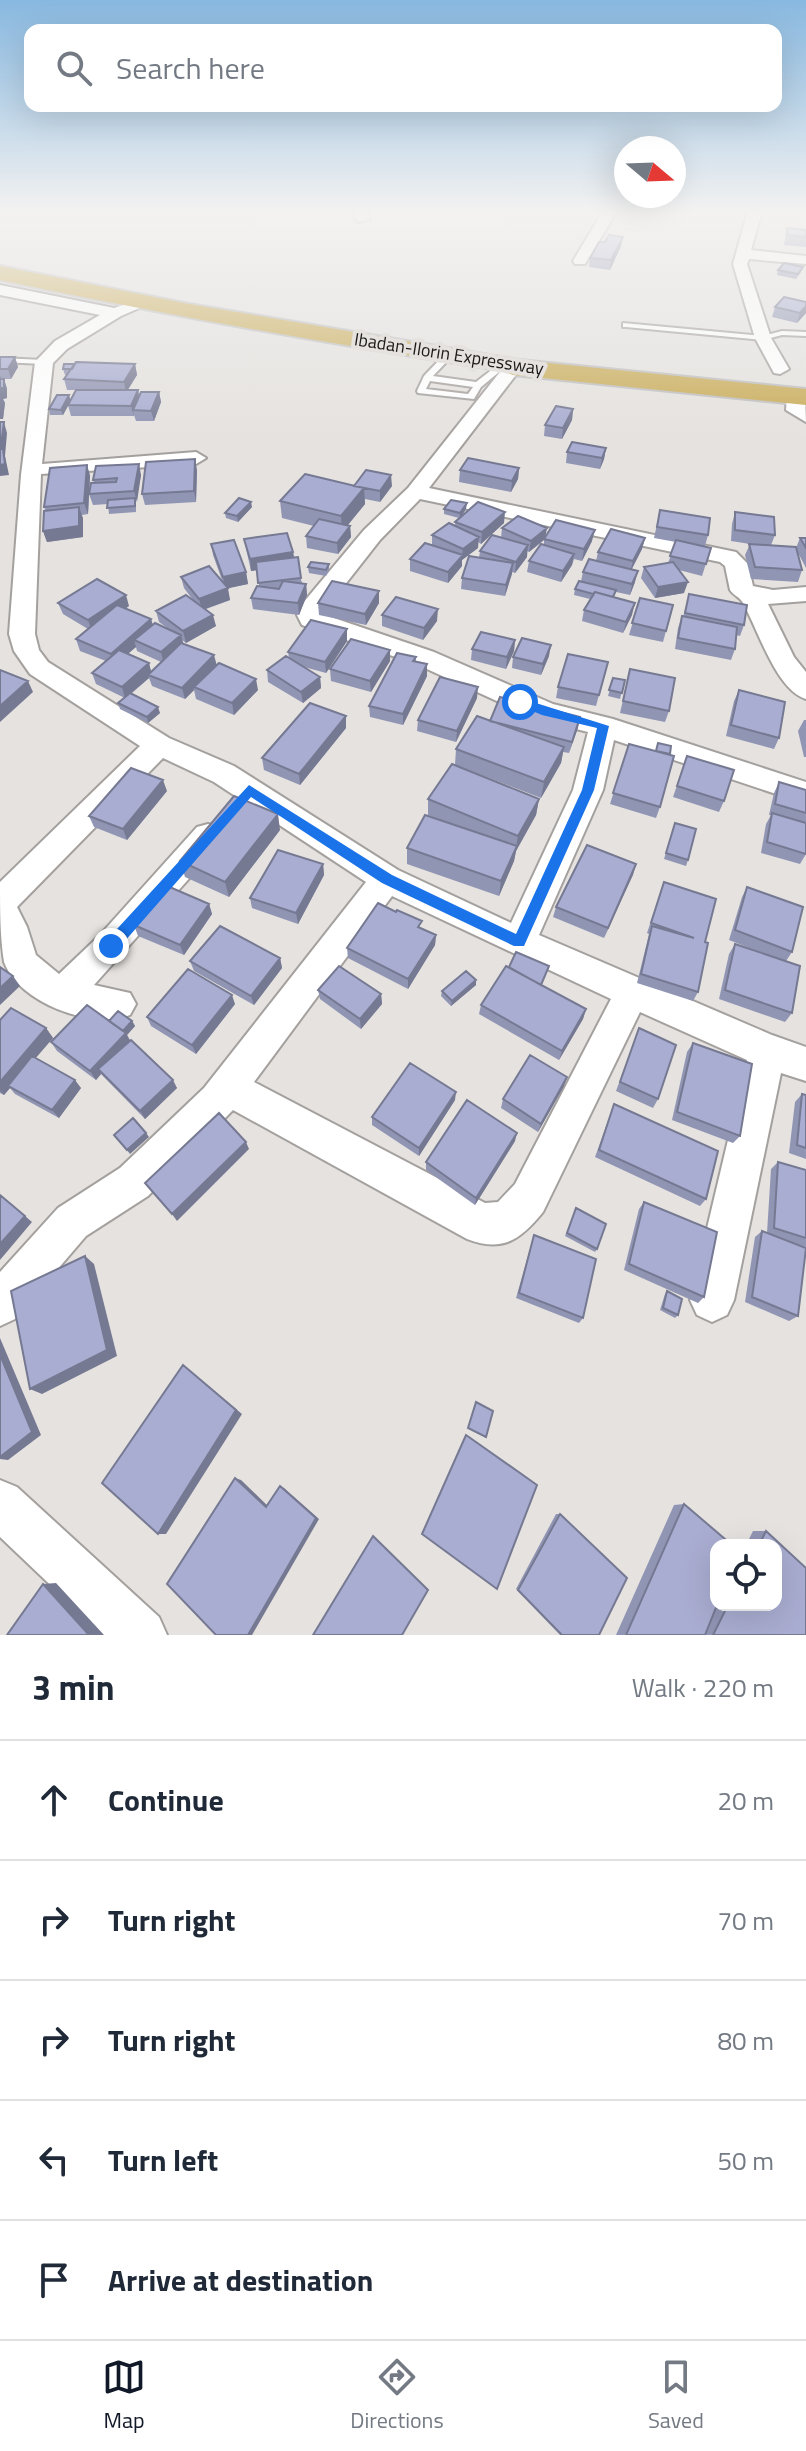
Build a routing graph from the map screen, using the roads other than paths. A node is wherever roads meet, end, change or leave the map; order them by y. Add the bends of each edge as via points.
1 (68, 287) edge
2 (182, 287) edge
3 (747, 287) edge
4 (0, 290) edge
5 (143, 303) junction
6 (115, 313) junction
7 (407, 324) dead end
8 (626, 325) dead end
9 (806, 334) edge
10 (763, 338) junction
11 (449, 355) junction
12 (0, 360) edge
13 (44, 362) junction
14 (510, 365) junction
15 (750, 366) dead end
16 (780, 369) junction
17 (806, 372) edge
18 (427, 378) junction
19 (478, 385) junction
20 (803, 403) edge
21 (196, 458) edge
22 (32, 470) junction
23 (415, 492) junction
24 (806, 594) edge
25 (752, 596) junction
26 (11, 631) edge
27 (806, 690) edge
28 (603, 726) junction
29 (159, 745) junction
30 (249, 790) junction
31 (806, 793) edge
32 (387, 879) junction
33 (0, 903) edge
34 (0, 909) edge
35 (519, 942) junction
36 (633, 991) junction
37 (60, 996) junction
38 (118, 1004) dead end
39 (767, 1051) junction
40 (806, 1064) edge
41 (227, 1087) junction
42 (712, 1300) dead end
43 (0, 1304) edge
44 (0, 1504) edge
45 (141, 1635) edge

1 - 5 highway, Ibadan-Ilorin Expressway
2 - 7 highway, Ibadan-Ilorin Expressway
3 - 10 street
4 - 6 street
5 - 6 street
5 - 11 highway, Ibadan-Ilorin Expressway
6 - 13 street via 61,345
8 - 10 lane
9 - 10 lane
10 - 16 street
11 - 14 highway, Ibadan-Ilorin Expressway
11 - 18 lane
12 - 13 lane
13 - 22 street
14 - 19 lane
14 - 20 highway, Ibadan-Ilorin Expressway
14 - 23 street
15 - 16 highway
16 - 17 highway
18 - 19 lane
18 - 19 lane via 424,392 463,398 471,397
21 - 22 street
22 - 26 street
23 - 25 street via 728,557 736,564 742,590
23 - 28 street via 312,608 311,619 425,658 546,712
24 - 25 street
25 - 27 street via 783,660
26 - 29 street via 39,668
28 - 31 street
28 - 35 street via 588,790
29 - 30 street
29 - 33 street
30 - 32 street
30 - 37 street
32 - 35 street
32 - 41 street
34 - 37 street via 22,964
35 - 36 street
36 - 39 street
36 - 41 street via 529,1198 508,1222 482,1224
37 - 38 street
39 - 40 street
39 - 42 street
41 - 43 street via 134,1182 72,1222
44 - 45 street

